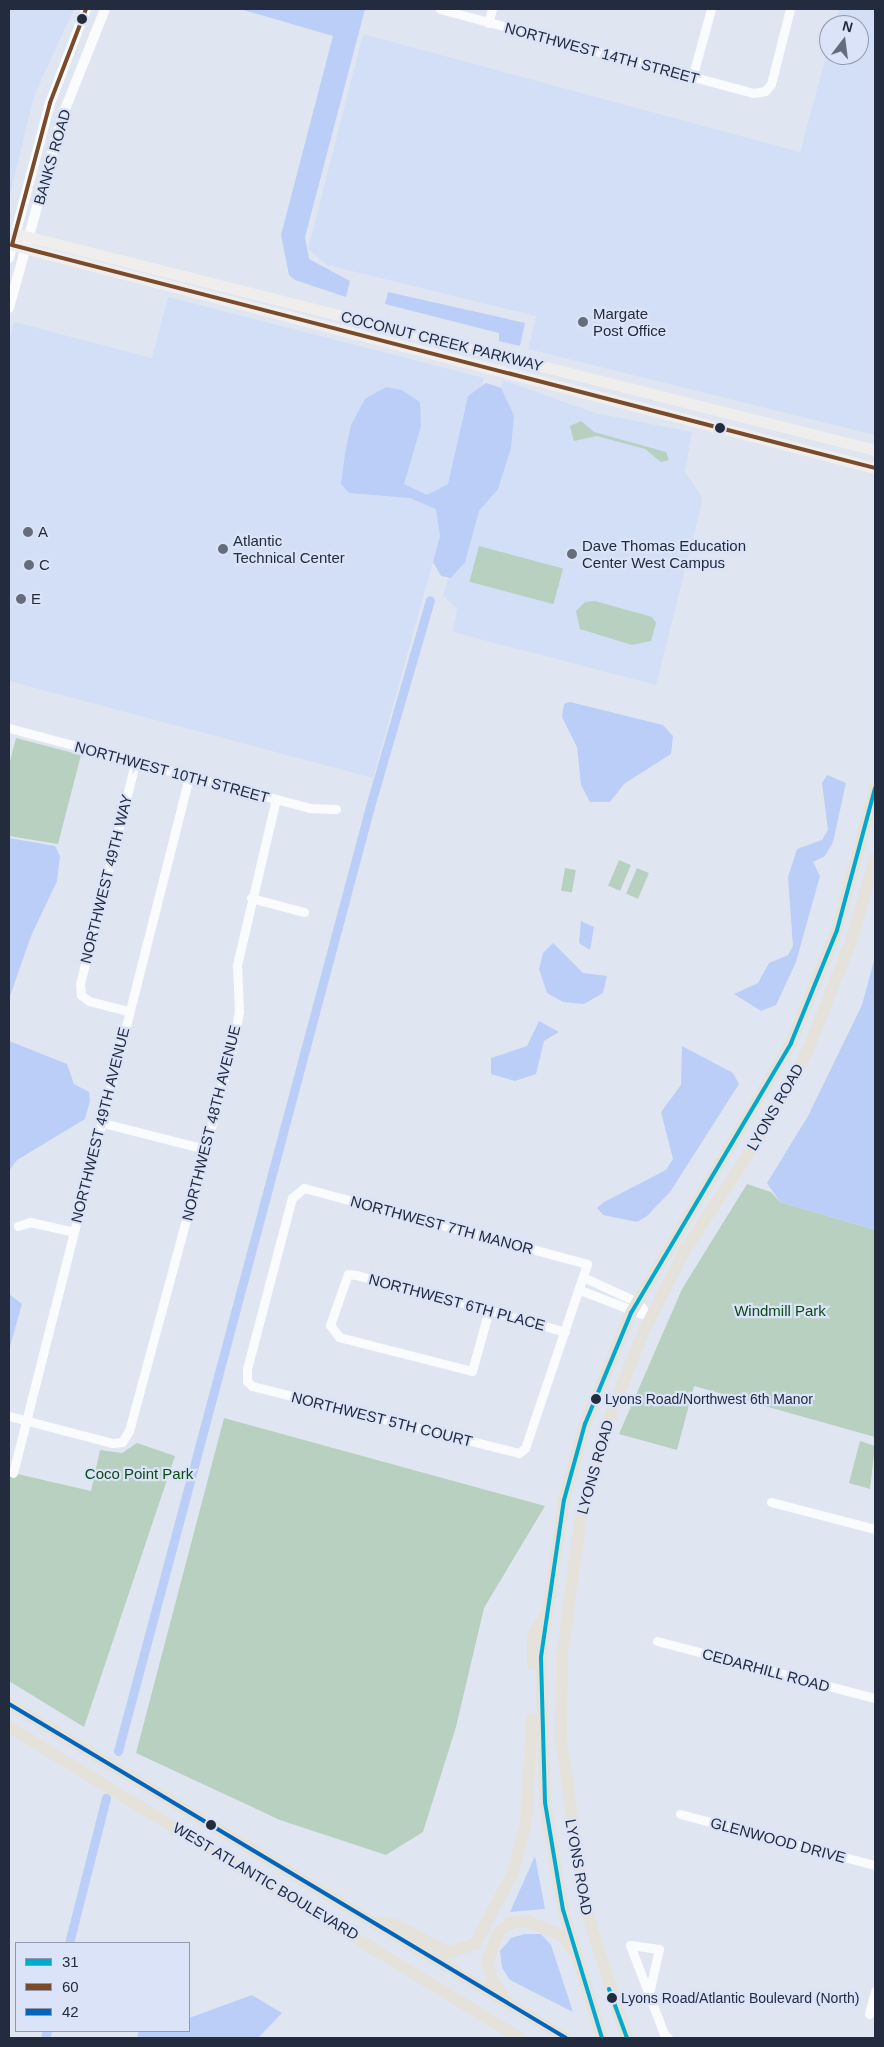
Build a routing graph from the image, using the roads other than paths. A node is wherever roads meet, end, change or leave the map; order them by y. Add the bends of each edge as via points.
1 (86, 9) edge
2 (105, 9) edge
3 (440, 9) edge
4 (492, 9) edge
5 (710, 9) edge
6 (790, 9) edge
7 (488, 23) junction
8 (692, 78) junction
9 (12, 232) edge
10 (29, 236) junction
11 (10, 245) edge
12 (25, 249) junction
13 (9, 258) edge
14 (9, 308) edge
15 (875, 450) edge
16 (875, 468) edge
17 (9, 728) edge
18 (135, 763) junction
19 (190, 777) junction
20 (875, 788) edge
21 (276, 799) junction
22 (336, 809) dead end
23 (875, 859) edge
24 (251, 898) junction
25 (304, 912) dead end
26 (128, 1011) junction
27 (103, 1123) junction
28 (205, 1148) junction
29 (18, 1226) dead end
30 (74, 1232) junction
31 (583, 1277) junction
32 (580, 1290) junction
33 (634, 1308) junction
34 (488, 1310) junction
35 (650, 1317) junction
36 (565, 1332) junction
37 (247, 1381) joint
38 (9, 1416) edge
39 (28, 1421) junction
40 (13, 1473) dead end
41 (772, 1502) dead end
42 (875, 1529) edge
43 (545, 1614) junction
44 (657, 1641) dead end
45 (875, 1698) edge
46 (9, 1704) edge
47 (9, 1727) edge
48 (87, 1751) junction
49 (77, 1768) junction
50 (680, 1814) dead end
51 (875, 1866) edge
52 (373, 1921) junction
53 (574, 1951) junction
54 (875, 1991) edge
55 (649, 1993) junction
56 (511, 2006) junction
57 (869, 2014) dead end
58 (520, 2038) edge
59 (566, 2038) edge
60 (602, 2038) edge
61 (627, 2038) edge
62 (668, 2038) edge

1 - 9 street, BANKS ROAD via 50,103
2 - 10 street, BANKS ROAD via 62,117
3 - 7 street, NORTHWEST 14TH STREET
4 - 7 street
5 - 8 street
6 - 8 street, NORTHWEST 14TH STREET via 765,91 753,93
7 - 8 street, NORTHWEST 14TH STREET
9 - 10 main road, COCONUT CREEK PARKWAY
9 - 11 street, BANKS ROAD
10 - 12 street, BANKS ROAD
10 - 15 main road, COCONUT CREEK PARKWAY
11 - 12 main road, COCONUT CREEK PARKWAY
11 - 13 street, BANKS ROAD
12 - 14 street, BANKS ROAD
12 - 16 main road, COCONUT CREEK PARKWAY
17 - 18 street, NORTHWEST 10TH STREET
18 - 19 street, NORTHWEST 10TH STREET
18 - 26 street, NORTHWEST 49TH WAY via 80,984 81,996
19 - 21 street, NORTHWEST 10TH STREET
19 - 26 street, NORTHWEST 49TH AVENUE
20 - 33 main road, LYONS ROAD via 837,930 791,1043
21 - 22 street, NORTHWEST 10TH STREET via 309,808
21 - 24 street, NORTHWEST 48TH AVENUE
23 - 35 main road, LYONS ROAD via 852,939 807,1052 761,1135 684,1250
24 - 25 street
24 - 28 street, NORTHWEST 48TH AVENUE via 237,964 239,1012 234,1042
26 - 27 street, NORTHWEST 49TH AVENUE
27 - 28 street
27 - 30 street, NORTHWEST 49TH AVENUE
28 - 39 street, NORTHWEST 48TH AVENUE via 129,1432 122,1442
29 - 30 street via 30,1222
30 - 39 street, NORTHWEST 49TH AVENUE
31 - 32 street
31 - 33 street
31 - 37 street, NORTHWEST 7TH MANOR via 587,1264 297,1190 247,1369
32 - 33 street
32 - 36 street
33 - 35 street
33 - 43 main road, LYONS ROAD via 597,1391 570,1476
34 - 34 street, NORTHWEST 6TH PLACE via 472,1371 332,1332 341,1287 348,1274
34 - 36 street, NORTHWEST 6TH PLACE
35 - 61 main road, LYONS ROAD via 598,1449 580,1522 562,1655 561,1741 577,1867 598,1955
36 - 37 street, NORTHWEST 5TH COURT via 525,1448 519,1453 252,1386
38 - 39 street
39 - 40 street, NORTHWEST 49TH AVENUE
41 - 42 street
43 - 52 main road via 533,1636 532,1773 526,1823 513,1872 489,1923 476,1943 449,1953 396,1925
43 - 53 main road, LYONS ROAD via 540,1725 545,1802
44 - 45 street, CEDARHILL ROAD
46 - 48 main road, WEST ATLANTIC BOULEVARD
47 - 49 main road, WEST ATLANTIC BOULEVARD
48 - 49 main road
48 - 52 main road, WEST ATLANTIC BOULEVARD
49 - 58 main road, WEST ATLANTIC BOULEVARD
50 - 51 street, GLENWOOD DRIVE
52 - 56 main road, WEST ATLANTIC BOULEVARD
53 - 56 main road via 562,1936 527,1921 510,1923 498,1932 487,1962 493,1982
53 - 60 main road, LYONS ROAD
54 - 57 street
55 - 55 street via 646,1985 630,1945 660,1949
55 - 62 street
56 - 59 main road, WEST ATLANTIC BOULEVARD

